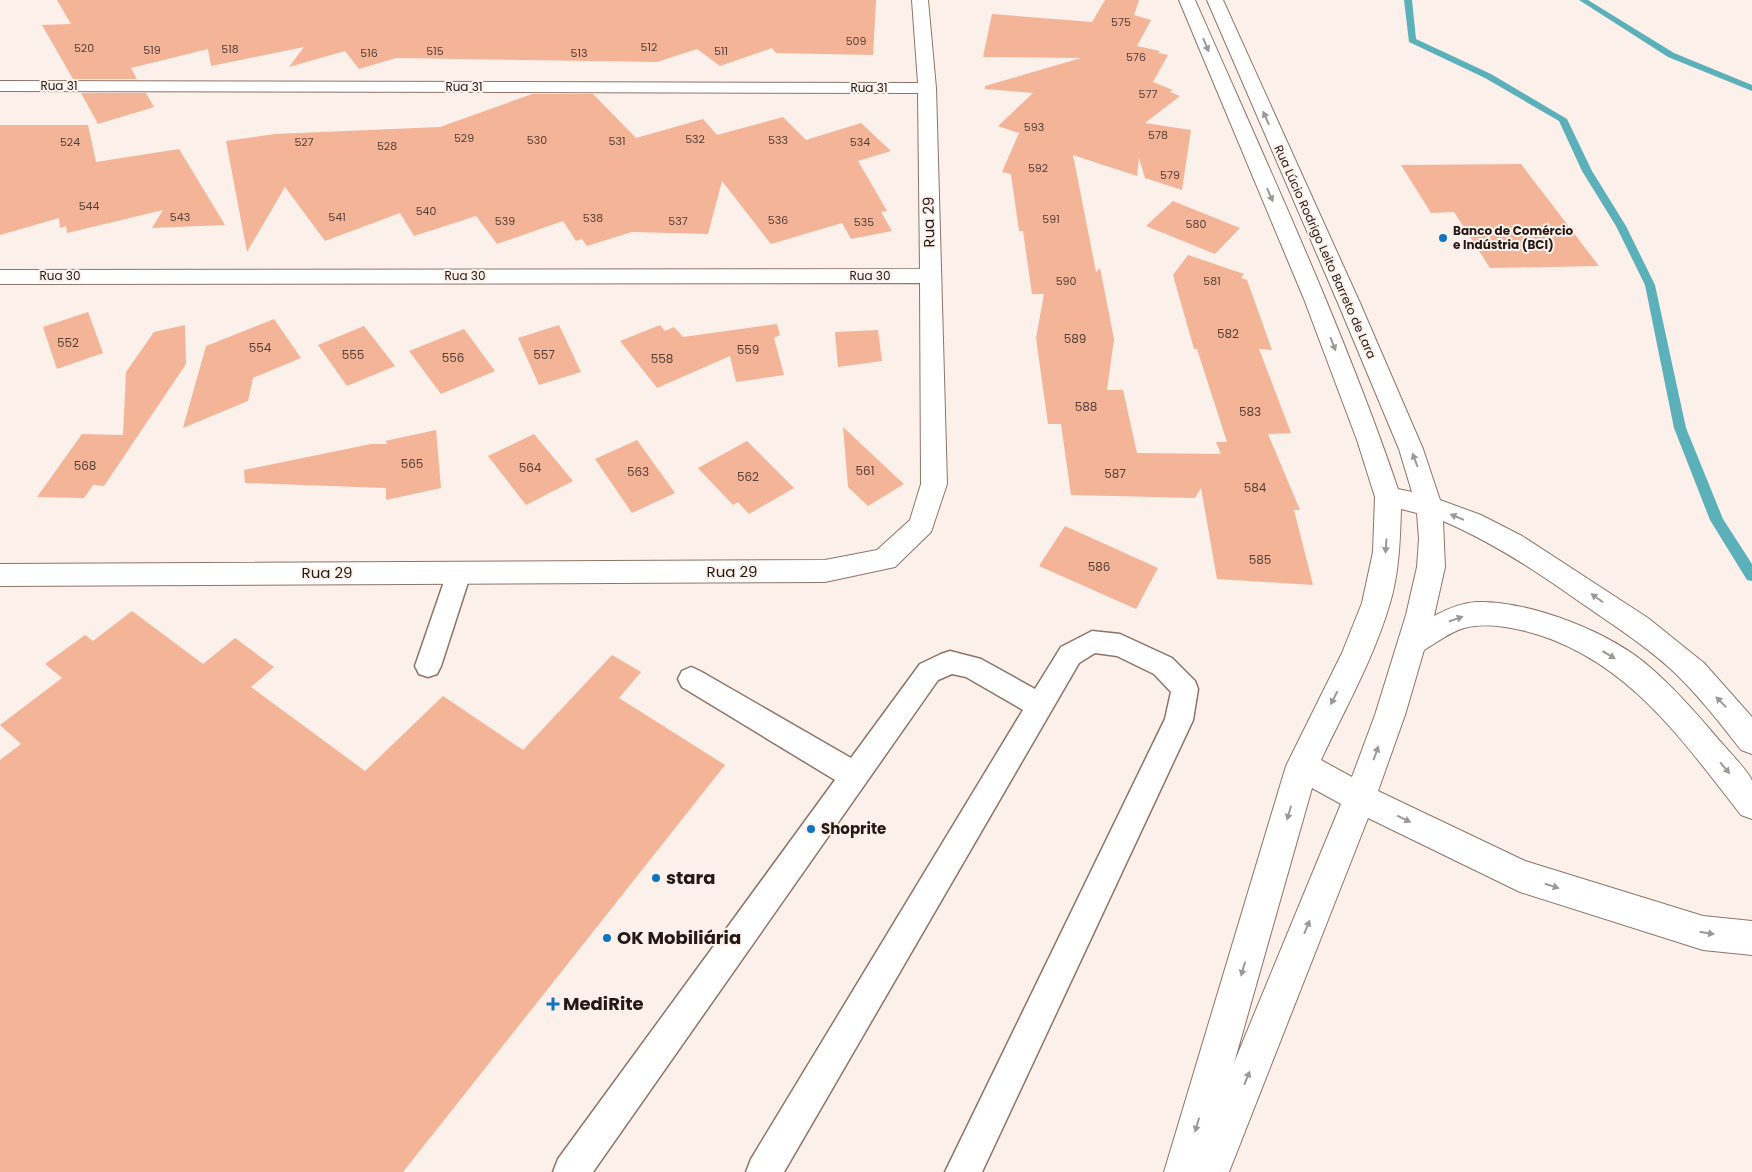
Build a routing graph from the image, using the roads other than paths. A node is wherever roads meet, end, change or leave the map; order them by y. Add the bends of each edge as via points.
1 (920, 0) edge
2 (1188, 0) edge
3 (1215, 0) edge
4 (0, 86) edge
5 (927, 88) junction
6 (0, 276) edge
7 (929, 276) junction
8 (1388, 497) junction
9 (1429, 506) junction
10 (459, 573) junction
11 (0, 575) edge
12 (1413, 642) junction
13 (428, 666) dead end
14 (691, 679) dead end
15 (1041, 706) junction
16 (1752, 740) edge
17 (1302, 766) junction
18 (855, 776) junction
19 (1360, 798) junction
20 (1752, 804) edge
21 (1752, 938) edge
22 (571, 1172) edge
23 (764, 1172) edge
24 (963, 1172) edge
25 (1184, 1172) edge
26 (1209, 1172) edge

1 - 5 street, Rua 29
2 -> 8 street, Rua Lúcio Rodrigo Leito Barreto de Lara via 1315,300
9 -> 3 street, Rua Lúcio Rodrigo Leito Barreto de Lara via 1422,478 1386,389
4 - 5 street, Rua 31
5 - 7 street, Rua 29
6 - 7 street, Rua 30
7 - 10 street, Rua 29 via 934,484 922,525 885,559 825,571
8 - 9 street
8 -> 17 street via 1386,552 1376,603 1356,654
9 - 12 street, Rua Lúcio Rodrigo Leito Barreto de Lara via 1431,567
16 -> 9 street via 1684,663 1628,620 1517,546
10 - 11 street, Rua 29
10 - 13 lane
19 -> 12 street, Rua Lúcio Rodrigo Leito Barreto de Lara
12 -> 20 street via 1457,618 1476,614 1540,622 1578,638 1640,676 1690,727
14 - 18 lane
15 - 18 lane via 972,667 950,662 929,672
15 - 23 lane
15 - 24 lane via 1070,655 1092,642 1120,645 1163,666 1184,689 1179,720
17 - 19 street
17 -> 25 street
18 - 22 lane
19 -> 21 street via 1520,876 1703,932
26 -> 19 street, Rua Lúcio Rodrigo Leito Barreto de Lara

